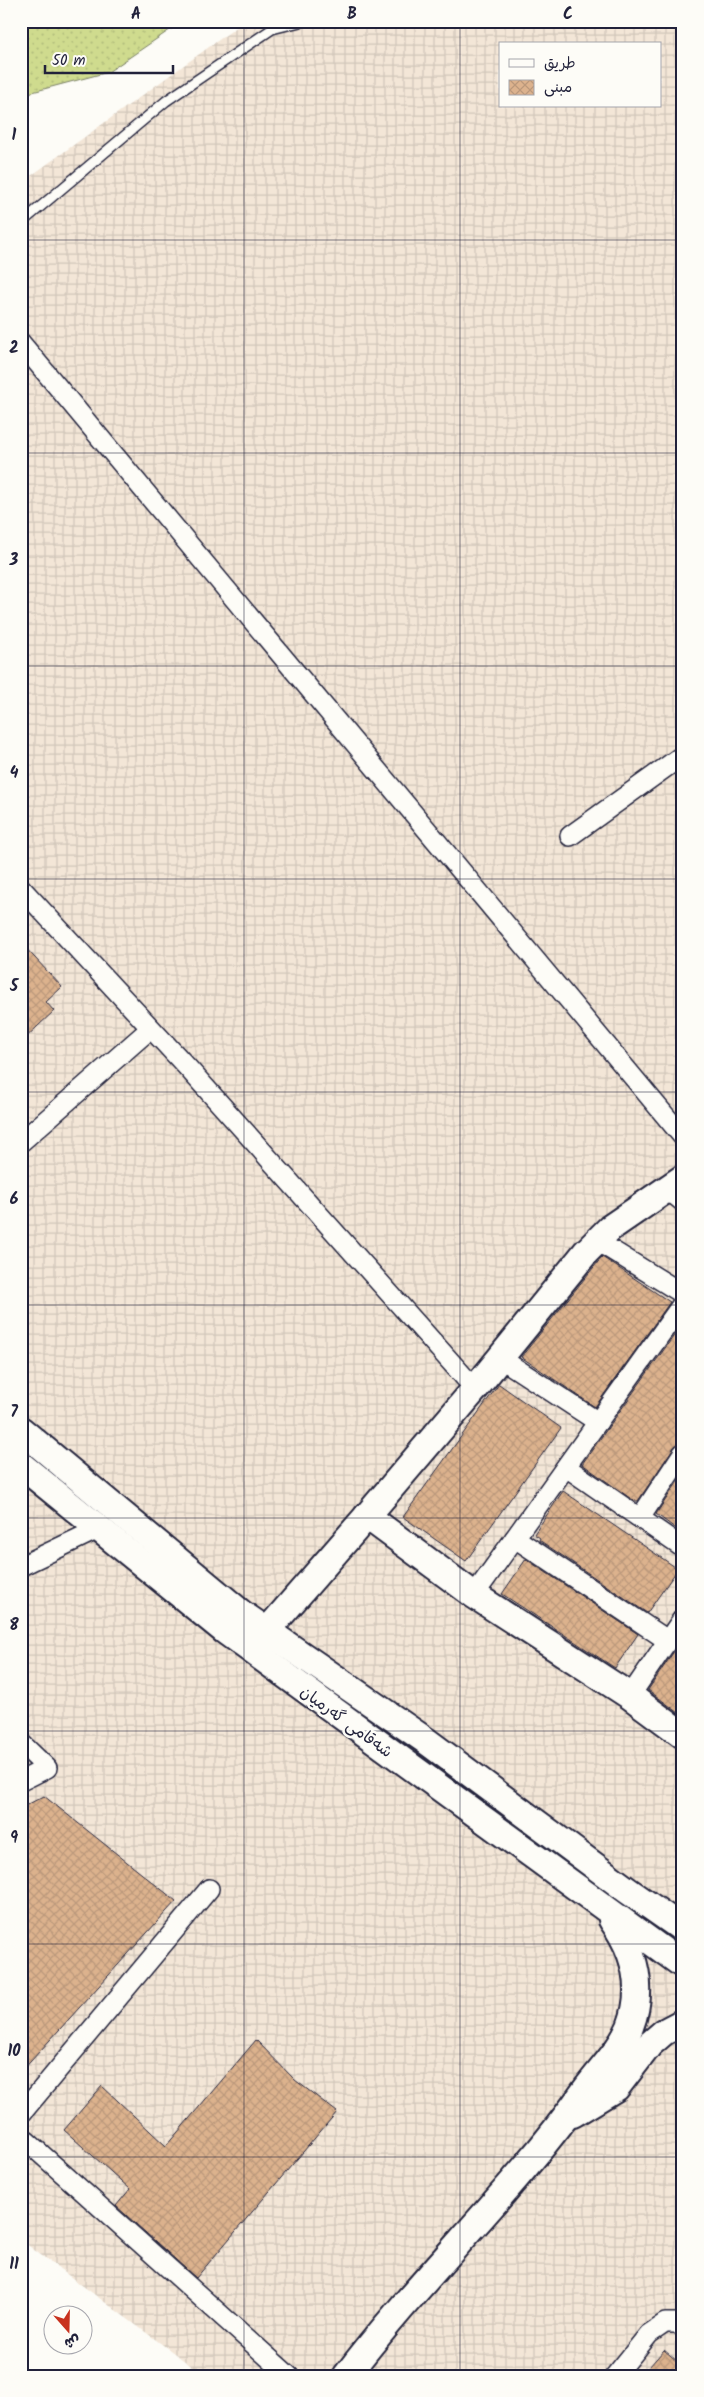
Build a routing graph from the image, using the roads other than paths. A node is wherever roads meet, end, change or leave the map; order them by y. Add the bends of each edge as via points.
1 (304, 21) edge
2 (21, 223) edge
3 (21, 344) edge
4 (683, 755) edge
5 (570, 836) dead end
6 (21, 888) edge
7 (150, 1029) junction
8 (683, 1138) edge
9 (21, 1142) edge
10 (677, 1190) edge
11 (597, 1241) junction
12 (683, 1294) edge
13 (683, 1303) edge
14 (500, 1358) junction
15 (475, 1389) junction
16 (598, 1422) junction
17 (21, 1430) edge
18 (683, 1453) edge
19 (21, 1465) edge
20 (566, 1467) junction
21 (367, 1516) junction
22 (640, 1518) junction
23 (98, 1529) junction
24 (515, 1538) junction
25 (683, 1548) edge
26 (21, 1566) edge
27 (474, 1595) junction
28 (683, 1618) edge
29 (266, 1631) junction
30 (667, 1640) junction
31 (630, 1696) junction
32 (683, 1735) edge
33 (21, 1743) edge
34 (445, 1755) junction
35 (427, 1779) junction
36 (21, 1781) edge
37 (209, 1889) dead end
38 (604, 1908) junction
39 (683, 1929) edge
40 (683, 1965) edge
41 (683, 2022) edge
42 (21, 2114) edge
43 (564, 2120) junction
44 (21, 2136) edge
45 (683, 2328) edge
46 (289, 2376) edge
47 (346, 2376) edge
48 (615, 2376) edge

1 - 2 lane via 272,28 166,101
3 - 8 street
4 - 5 street
6 - 7 street
7 - 9 street
7 - 15 street
10 - 11 street via 610,1228
11 - 12 street
11 - 14 street
13 - 16 street
14 - 15 street
14 - 16 street
15 - 21 street
16 - 20 street
17 - 29 street, شەقامی گەرمیان
18 - 22 street
19 - 23 street, شەقامی گەرمیان
20 - 22 street
20 - 24 street
21 - 27 street
21 - 29 street
22 - 25 street
23 - 26 street
23 - 35 street, شەقامی گەرمیان via 225,1631
24 - 27 street
24 - 30 street
27 - 31 street
28 - 30 street
29 - 34 street, شەقامی گەرمیان
30 - 31 street
31 - 32 street
33 - 36 street via 47,1768
34 - 35 street
34 - 39 street, شەقامی گەرمیان
35 - 38 street, شەقامی گەرمیان
37 - 42 street
38 - 40 street, شەقامی گەرمیان
38 - 43 street via 625,1938 633,1957 638,1982 634,2009 621,2043
41 - 43 street via 649,2045 616,2088
43 - 47 street
44 - 46 street
45 - 48 street via 677,2323 665,2322 649,2334

